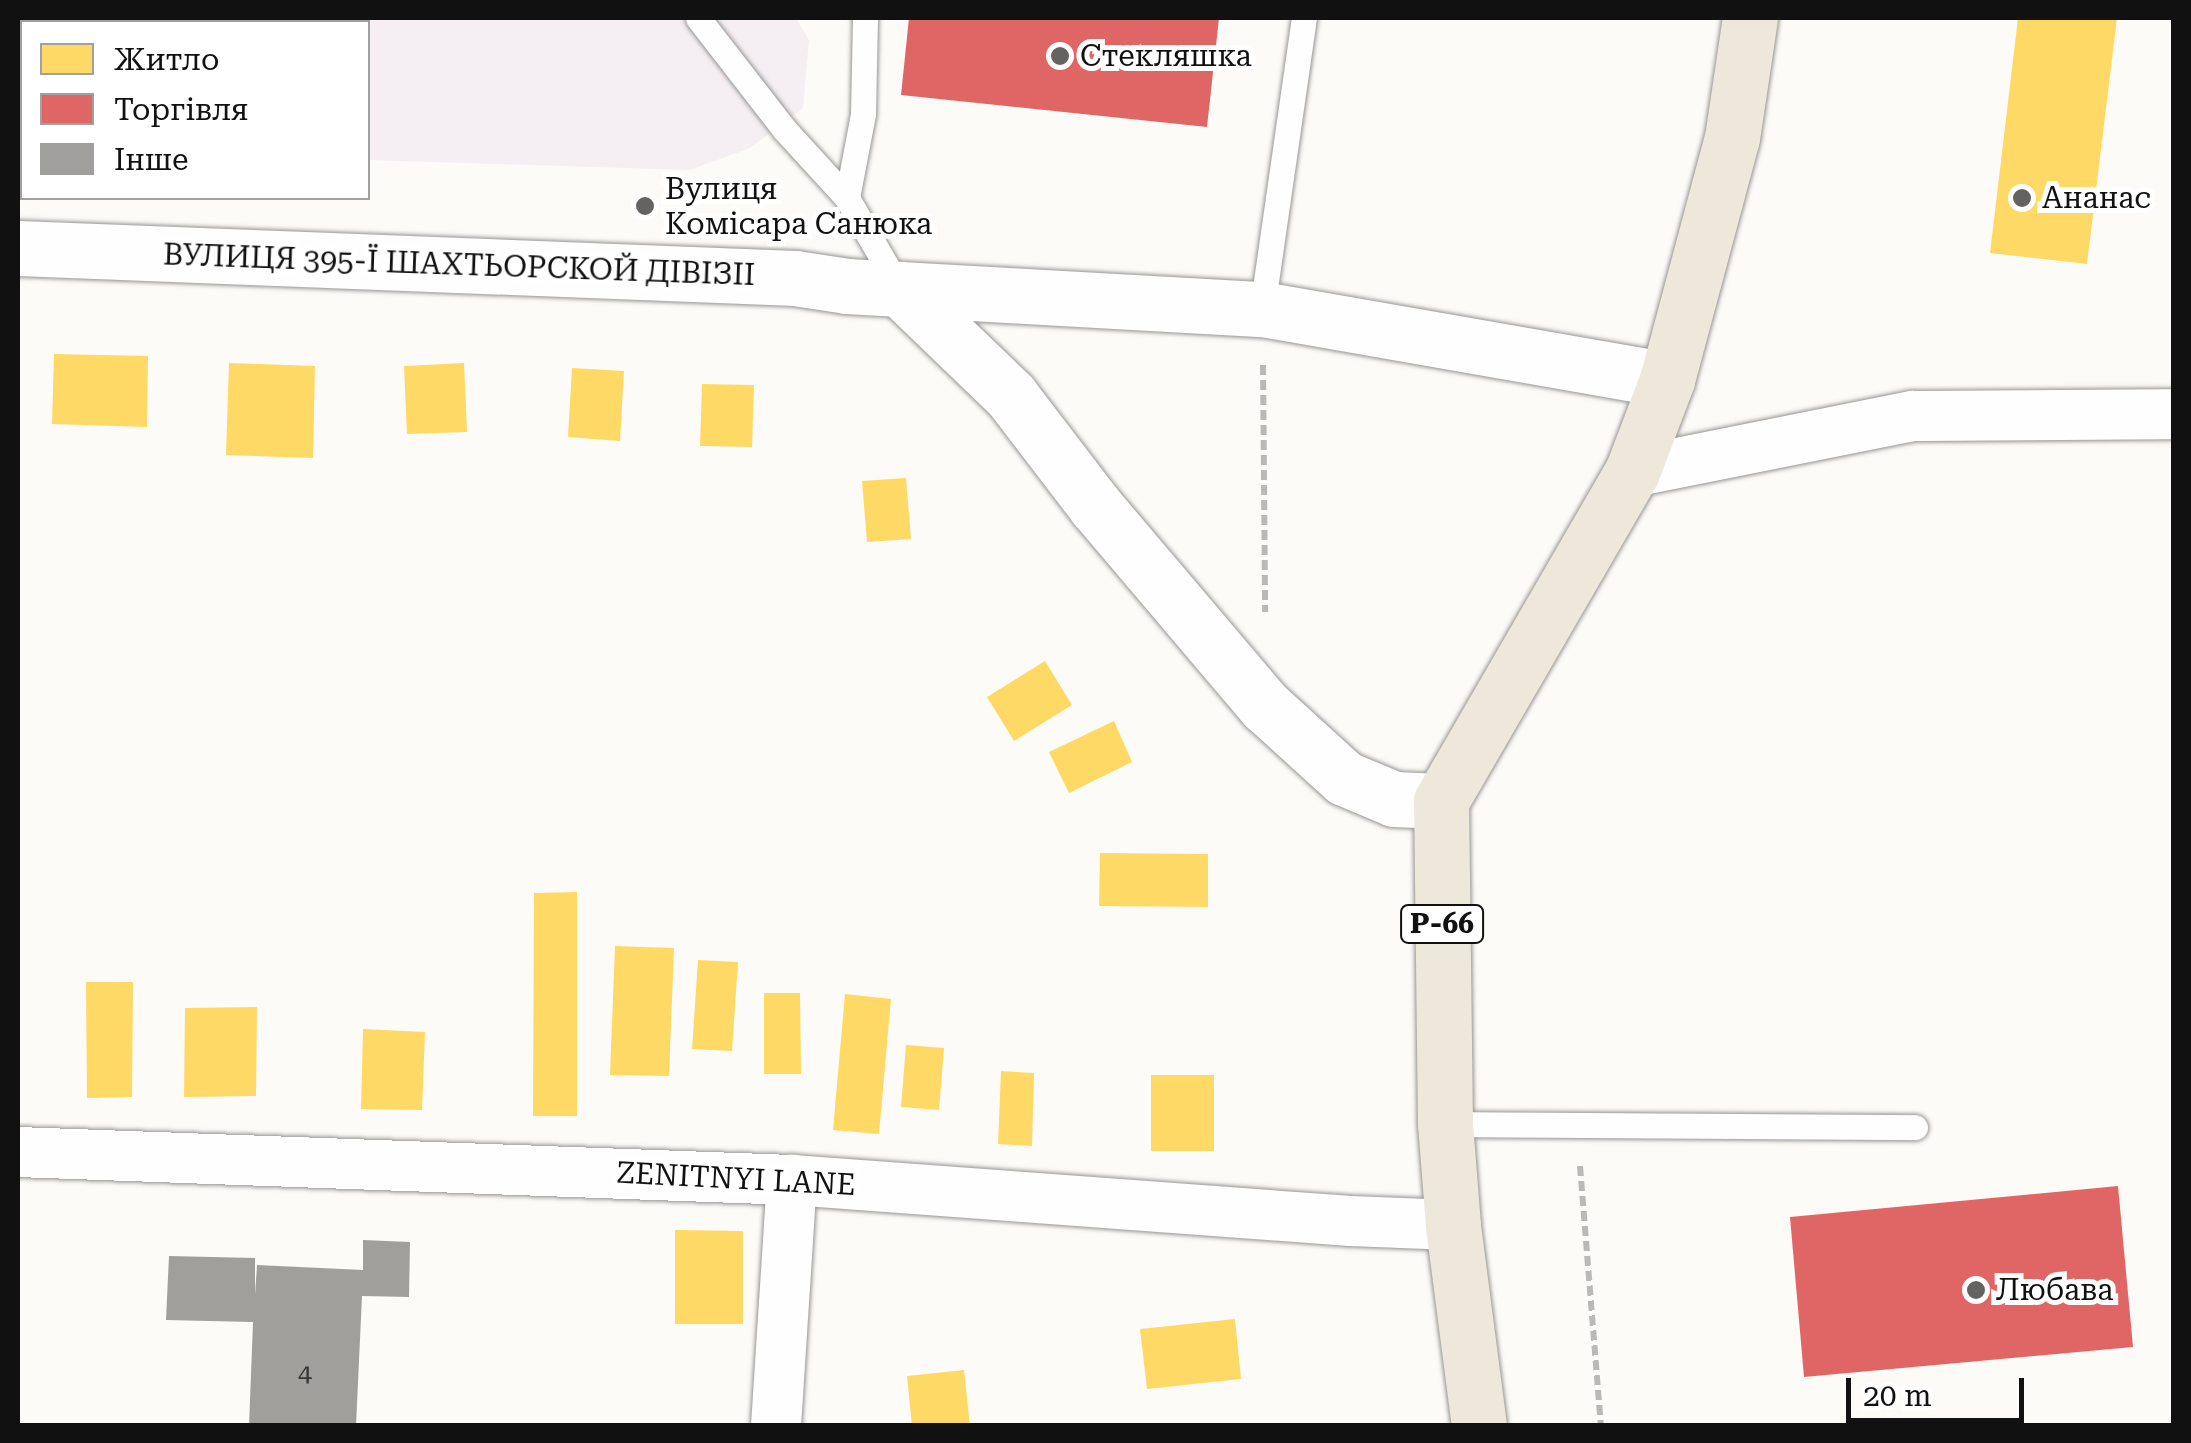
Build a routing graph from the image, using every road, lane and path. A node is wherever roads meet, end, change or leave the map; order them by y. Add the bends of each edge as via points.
1 (698, 18) edge
2 (866, 18) edge
3 (1304, 18) edge
4 (1750, 18) edge
5 (847, 198) junction
6 (18, 248) edge
7 (900, 289) junction
8 (1262, 309) junction
9 (1667, 380) junction
10 (2174, 414) edge
11 (1632, 472) junction
12 (1266, 706) junction
13 (1441, 801) junction
14 (1445, 1124) junction
15 (1577, 1124) junction
16 (1915, 1127) dead end
17 (18, 1152) edge
18 (792, 1180) junction
19 (1453, 1224) junction
20 (776, 1426) edge
21 (1479, 1426) edge
22 (1601, 1426) edge

1 - 5 lane
2 - 5 lane via 863,114
3 - 8 lane
4 - 9 main road via 1732,138
5 - 7 lane
6 - 7 street, ВУЛИЦЯ 395-Ї ШАХТЬОРСКОЙ ДІВІЗІІ via 795,278
7 - 8 street, ВУЛИЦЯ 395-Ї ШАХТЬОРСКОЙ ДІВІЗІІ
7 - 12 street via 1011,396
8 - 9 street, ВУЛИЦЯ 395-Ї ШАХТЬОРСКОЙ ДІВІЗІІ
8 - 12 path
9 - 11 main road
10 - 11 street via 1913,416
11 - 13 main road
12 - 13 street via 1344,778 1394,799
13 - 14 main road, Р-66
14 - 15 lane
14 - 19 main road, Р-66
15 - 16 lane
15 - 22 path
17 - 18 street, ZENITNYI LANE
18 - 19 street, ZENITNYI LANE
18 - 20 street
19 - 21 main road, Р-66

